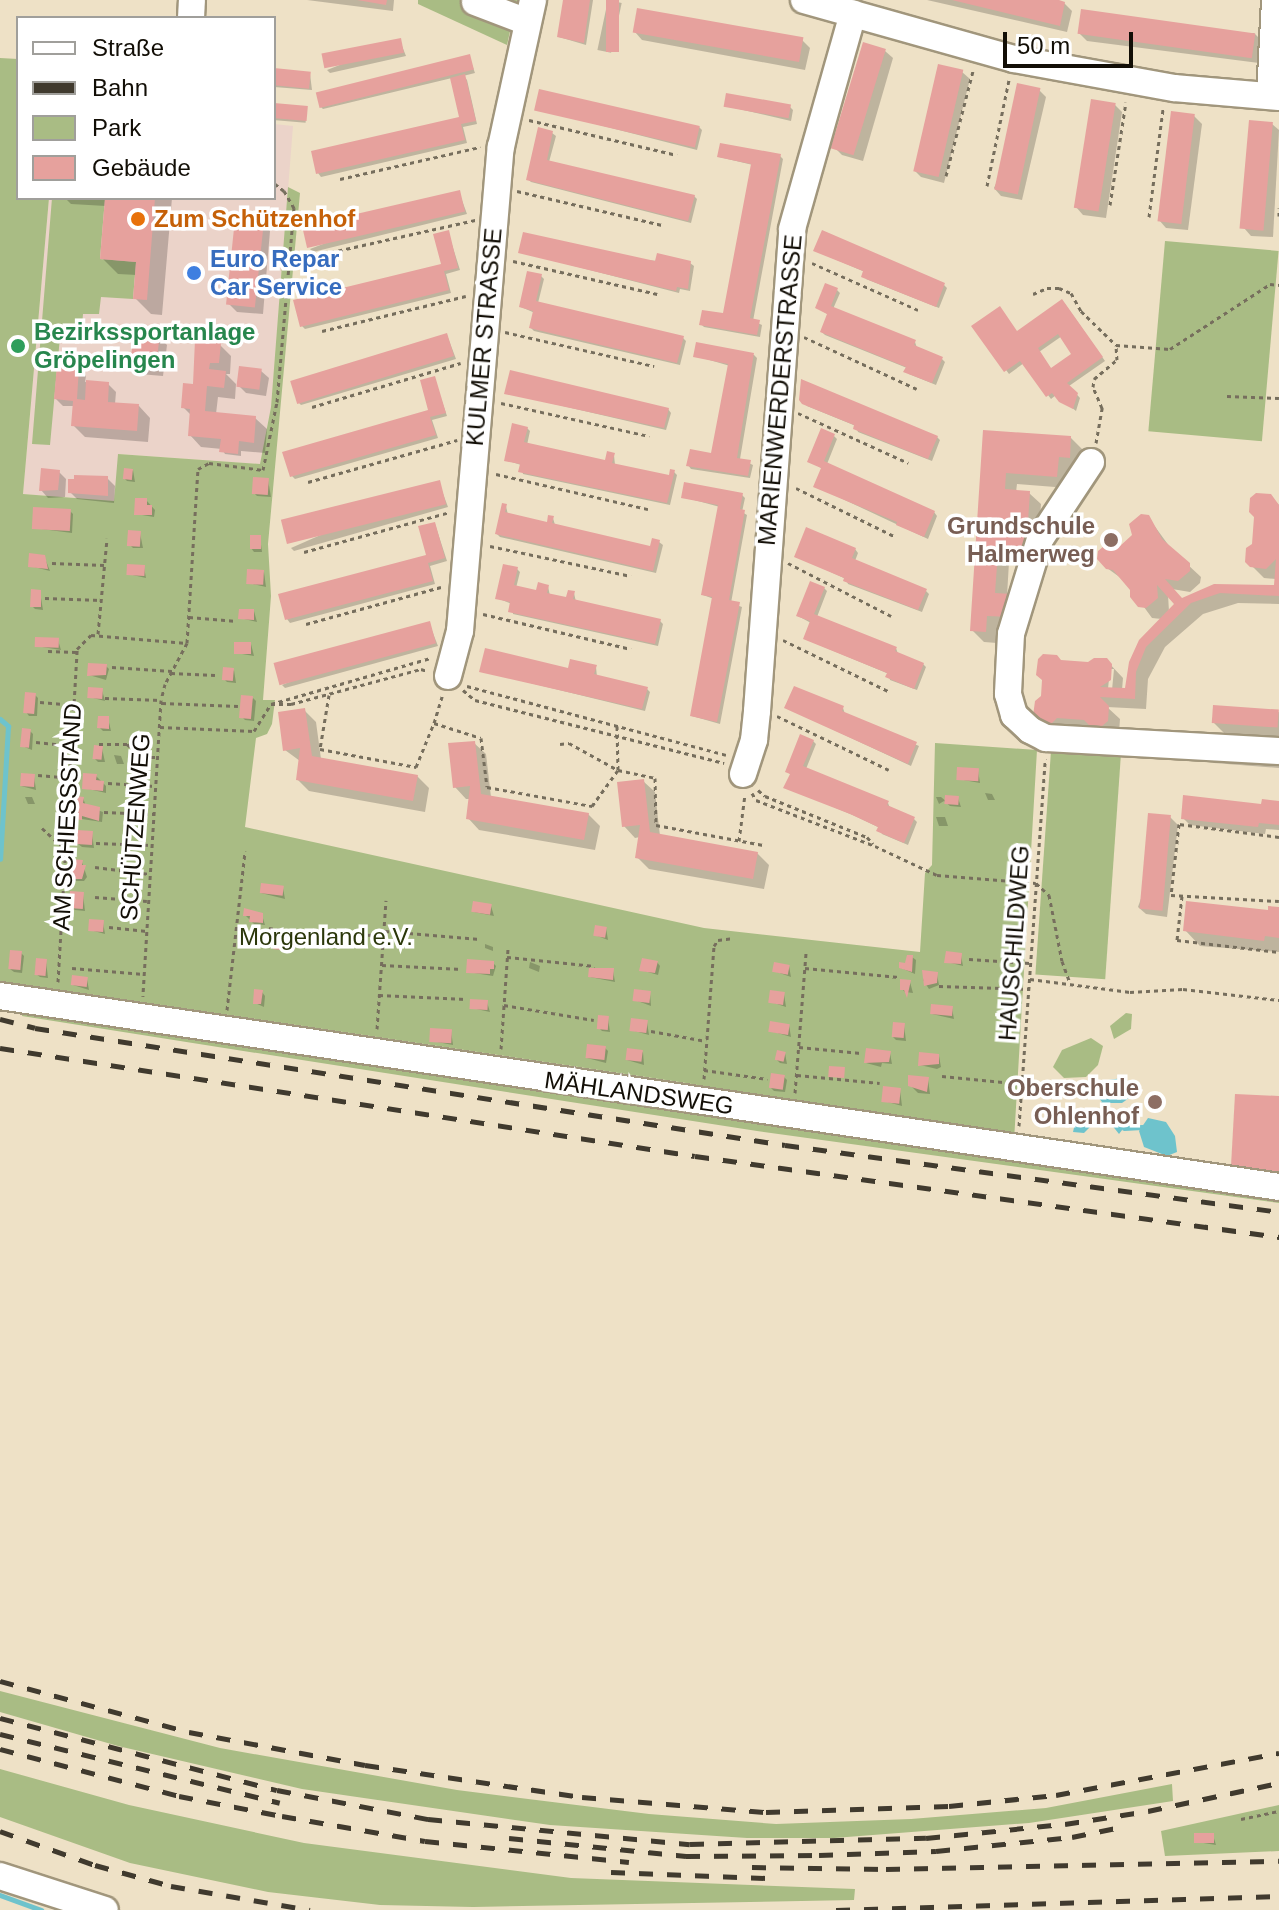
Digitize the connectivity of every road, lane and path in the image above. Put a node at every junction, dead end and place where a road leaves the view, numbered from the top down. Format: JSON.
{"nodes":[{"id":1,"x":804,"y":0,"type":"edge"},
{"id":2,"x":1275,"y":0,"type":"edge"},
{"id":3,"x":475,"y":2,"type":"dead end"},
{"id":4,"x":530,"y":11,"type":"edge"},
{"id":5,"x":853,"y":13,"type":"junction"},
{"id":6,"x":978,"y":49,"type":"junction"},
{"id":7,"x":1014,"y":59,"type":"junction"},
{"id":8,"x":1129,"y":81,"type":"junction"},
{"id":9,"x":1166,"y":87,"type":"junction"},
{"id":10,"x":1275,"y":96,"type":"edge"},
{"id":11,"x":507,"y":117,"type":"junction"},
{"id":12,"x":501,"y":147,"type":"junction"},
{"id":13,"x":677,"y":155,"type":"dead end"},
{"id":14,"x":946,"y":176,"type":"dead end"},
{"id":15,"x":340,"y":179,"type":"dead end"},
{"id":16,"x":276,"y":185,"type":"edge"},
{"id":17,"x":987,"y":186,"type":"dead end"},
{"id":18,"x":497,"y":187,"type":"junction"},
{"id":19,"x":1110,"y":205,"type":"dead end"},
{"id":20,"x":1279,"y":208,"type":"edge"},
{"id":21,"x":1279,"y":216,"type":"edge"},
{"id":22,"x":1149,"y":217,"type":"dead end"},
{"id":23,"x":493,"y":218,"type":"junction"},
{"id":24,"x":662,"y":225,"type":"dead end"},
{"id":25,"x":789,"y":253,"type":"junction"},
{"id":26,"x":323,"y":254,"type":"dead end"},
{"id":27,"x":490,"y":257,"type":"junction"},
{"id":28,"x":1279,"y":285,"type":"edge"},
{"id":29,"x":486,"y":294,"type":"junction"},
{"id":30,"x":657,"y":294,"type":"dead end"},
{"id":31,"x":1033,"y":294,"type":"dead end"},
{"id":32,"x":918,"y":310,"type":"dead end"},
{"id":33,"x":484,"y":327,"type":"junction"},
{"id":34,"x":782,"y":330,"type":"junction"},
{"id":35,"x":322,"y":331,"type":"dead end"},
{"id":36,"x":1116,"y":345,"type":"junction"},
{"id":37,"x":481,"y":362,"type":"junction"},
{"id":38,"x":654,"y":366,"type":"dead end"},
{"id":39,"x":917,"y":389,"type":"dead end"},
{"id":40,"x":1227,"y":396,"type":"dead end"},
{"id":41,"x":1279,"y":398,"type":"edge"},
{"id":42,"x":478,"y":400,"type":"junction"},
{"id":43,"x":312,"y":407,"type":"dead end"},
{"id":44,"x":777,"y":407,"type":"junction"},
{"id":45,"x":476,"y":435,"type":"junction"},
{"id":46,"x":649,"y":436,"type":"dead end"},
{"id":47,"x":1091,"y":462,"type":"joint"},
{"id":48,"x":908,"y":463,"type":"dead end"},
{"id":49,"x":473,"y":472,"type":"junction"},
{"id":50,"x":771,"y":480,"type":"junction"},
{"id":51,"x":308,"y":482,"type":"dead end"},
{"id":52,"x":470,"y":509,"type":"junction"},
{"id":53,"x":648,"y":509,"type":"dead end"},
{"id":54,"x":896,"y":537,"type":"dead end"},
{"id":55,"x":107,"y":538,"type":"dead end"},
{"id":56,"x":467,"y":541,"type":"junction"},
{"id":57,"x":304,"y":552,"type":"dead end"},
{"id":58,"x":766,"y":558,"type":"junction"},
{"id":59,"x":52,"y":563,"type":"dead end"},
{"id":60,"x":104,"y":565,"type":"junction"},
{"id":61,"x":631,"y":576,"type":"dead end"},
{"id":62,"x":464,"y":581,"type":"junction"},
{"id":63,"x":45,"y":598,"type":"dead end"},
{"id":64,"x":101,"y":600,"type":"junction"},
{"id":65,"x":462,"y":611,"type":"junction"},
{"id":66,"x":891,"y":616,"type":"dead end"},
{"id":67,"x":188,"y":617,"type":"junction"},
{"id":68,"x":237,"y":621,"type":"dead end"},
{"id":69,"x":306,"y":624,"type":"dead end"},
{"id":70,"x":98,"y":635,"type":"junction"},
{"id":71,"x":762,"y":635,"type":"junction"},
{"id":72,"x":187,"y":643,"type":"junction"},
{"id":73,"x":631,"y":649,"type":"dead end"},
{"id":74,"x":48,"y":651,"type":"dead end"},
{"id":75,"x":77,"y":652,"type":"junction"},
{"id":76,"x":112,"y":667,"type":"dead end"},
{"id":77,"x":171,"y":672,"type":"junction"},
{"id":78,"x":449,"y":674,"type":"junction"},
{"id":79,"x":215,"y":675,"type":"dead end"},
{"id":80,"x":888,"y":691,"type":"dead end"},
{"id":81,"x":330,"y":693,"type":"junction"},
{"id":82,"x":105,"y":698,"type":"dead end"},
{"id":83,"x":40,"y":702,"type":"dead end"},
{"id":84,"x":161,"y":702,"type":"junction"},
{"id":85,"x":271,"y":704,"type":"junction"},
{"id":86,"x":74,"y":705,"type":"junction"},
{"id":87,"x":238,"y":706,"type":"dead end"},
{"id":88,"x":757,"y":711,"type":"junction"},
{"id":89,"x":434,"y":723,"type":"junction"},
{"id":90,"x":617,"y":726,"type":"junction"},
{"id":91,"x":159,"y":727,"type":"junction"},
{"id":92,"x":617,"y":734,"type":"junction"},
{"id":93,"x":1046,"y":738,"type":"junction"},
{"id":94,"x":36,"y":742,"type":"dead end"},
{"id":95,"x":99,"y":744,"type":"dead end"},
{"id":96,"x":560,"y":744,"type":"dead end"},
{"id":97,"x":72,"y":746,"type":"junction"},
{"id":98,"x":1279,"y":751,"type":"edge"},
{"id":99,"x":158,"y":757,"type":"junction"},
{"id":100,"x":618,"y":770,"type":"junction"},
{"id":101,"x":889,"y":770,"type":"dead end"},
{"id":102,"x":743,"y":774,"type":"junction"},
{"id":103,"x":38,"y":775,"type":"dead end"},
{"id":104,"x":70,"y":778,"type":"junction"},
{"id":105,"x":108,"y":783,"type":"dead end"},
{"id":106,"x":155,"y":786,"type":"junction"},
{"id":107,"x":104,"y":812,"type":"dead end"},
{"id":108,"x":154,"y":814,"type":"junction"},
{"id":109,"x":42,"y":828,"type":"dead end"},
{"id":110,"x":1279,"y":837,"type":"edge"},
{"id":111,"x":739,"y":841,"type":"junction"},
{"id":112,"x":96,"y":843,"type":"dead end"},
{"id":113,"x":66,"y":844,"type":"junction"},
{"id":114,"x":152,"y":845,"type":"junction"},
{"id":115,"x":763,"y":845,"type":"dead end"},
{"id":116,"x":875,"y":846,"type":"junction"},
{"id":117,"x":245,"y":851,"type":"dead end"},
{"id":118,"x":95,"y":867,"type":"dead end"},
{"id":119,"x":150,"y":874,"type":"junction"},
{"id":120,"x":1036,"y":883,"type":"junction"},
{"id":121,"x":1182,"y":896,"type":"junction"},
{"id":122,"x":95,"y":897,"type":"dead end"},
{"id":123,"x":386,"y":900,"type":"dead end"},
{"id":124,"x":1279,"y":901,"type":"edge"},
{"id":125,"x":148,"y":902,"type":"junction"},
{"id":126,"x":109,"y":927,"type":"dead end"},
{"id":127,"x":269,"y":928,"type":"dead end"},
{"id":128,"x":147,"y":931,"type":"junction"},
{"id":129,"x":384,"y":933,"type":"junction"},
{"id":130,"x":1203,"y":934,"type":"dead end"},
{"id":131,"x":734,"y":938,"type":"dead end"},
{"id":132,"x":1244,"y":938,"type":"dead end"},
{"id":133,"x":480,"y":939,"type":"dead end"},
{"id":134,"x":1202,"y":943,"type":"junction"},
{"id":135,"x":1244,"y":948,"type":"junction"},
{"id":136,"x":508,"y":949,"type":"dead end"},
{"id":137,"x":806,"y":952,"type":"dead end"},
{"id":138,"x":1279,"y":952,"type":"edge"},
{"id":139,"x":507,"y":957,"type":"junction"},
{"id":140,"x":969,"y":959,"type":"dead end"},
{"id":141,"x":1031,"y":963,"type":"junction"},
{"id":142,"x":382,"y":965,"type":"junction"},
{"id":143,"x":595,"y":966,"type":"dead end"},
{"id":144,"x":72,"y":968,"type":"dead end"},
{"id":145,"x":805,"y":968,"type":"junction"},
{"id":146,"x":462,"y":969,"type":"dead end"},
{"id":147,"x":144,"y":974,"type":"junction"},
{"id":148,"x":899,"y":977,"type":"dead end"},
{"id":149,"x":1030,"y":979,"type":"junction"},
{"id":150,"x":1070,"y":983,"type":"junction"},
{"id":151,"x":939,"y":986,"type":"dead end"},
{"id":152,"x":1030,"y":989,"type":"junction"},
{"id":153,"x":379,"y":995,"type":"junction"},
{"id":154,"x":0,"y":996,"type":"edge"},
{"id":155,"x":466,"y":999,"type":"dead end"},
{"id":156,"x":1279,"y":1000,"type":"edge"},
{"id":157,"x":52,"y":1005,"type":"junction"},
{"id":158,"x":504,"y":1005,"type":"junction"},
{"id":159,"x":141,"y":1019,"type":"junction"},
{"id":160,"x":594,"y":1020,"type":"dead end"},
{"id":161,"x":224,"y":1031,"type":"junction"},
{"id":162,"x":651,"y":1031,"type":"dead end"},
{"id":163,"x":706,"y":1041,"type":"junction"},
{"id":164,"x":799,"y":1047,"type":"junction"},
{"id":165,"x":375,"y":1053,"type":"junction"},
{"id":166,"x":861,"y":1053,"type":"dead end"},
{"id":167,"x":704,"y":1070,"type":"junction"},
{"id":168,"x":499,"y":1073,"type":"junction"},
{"id":169,"x":797,"y":1075,"type":"junction"},
{"id":170,"x":942,"y":1076,"type":"dead end"},
{"id":171,"x":767,"y":1079,"type":"dead end"},
{"id":172,"x":880,"y":1083,"type":"dead end"},
{"id":173,"x":1023,"y":1084,"type":"junction"},
{"id":174,"x":702,"y":1103,"type":"junction"},
{"id":175,"x":794,"y":1117,"type":"junction"},
{"id":176,"x":1018,"y":1150,"type":"junction"},
{"id":177,"x":1279,"y":1187,"type":"edge"},
{"id":178,"x":1279,"y":1811,"type":"edge"},
{"id":179,"x":1241,"y":1819,"type":"dead end"},
{"id":180,"x":0,"y":1876,"type":"edge"},
{"id":181,"x":105,"y":1910,"type":"edge"}],
"edges":[{"from":1,"to":5,"type":"street"},
{"from":2,"to":10,"type":"street"},
{"from":3,"to":4,"type":"street"},
{"from":4,"to":11,"type":"street","name":"KULMER STRASSE"},
{"from":5,"to":6,"type":"street"},
{"from":5,"to":25,"type":"street","name":"MARIENWERDERSTRASSE"},
{"from":6,"to":7,"type":"street"},
{"from":6,"to":14,"type":"path"},
{"from":7,"to":8,"type":"street"},
{"from":7,"to":17,"type":"path"},
{"from":8,"to":9,"type":"street"},
{"from":8,"to":19,"type":"path"},
{"from":9,"to":10,"type":"street"},
{"from":9,"to":22,"type":"path"},
{"from":11,"to":12,"type":"street","name":"KULMER STRASSE"},
{"from":11,"to":13,"type":"path"},
{"from":12,"to":15,"type":"path"},
{"from":12,"to":18,"type":"street","name":"KULMER STRASSE"},
{"from":16,"to":67,"type":"path","name":"SCHÜTZENWEG"},
{"from":18,"to":23,"type":"street","name":"KULMER STRASSE"},
{"from":18,"to":24,"type":"path"},
{"from":20,"to":21,"type":"path"},
{"from":23,"to":26,"type":"path"},
{"from":23,"to":27,"type":"street","name":"KULMER STRASSE"},
{"from":25,"to":32,"type":"path"},
{"from":25,"to":34,"type":"street","name":"MARIENWERDERSTRASSE"},
{"from":27,"to":29,"type":"street","name":"KULMER STRASSE"},
{"from":27,"to":30,"type":"path"},
{"from":28,"to":36,"type":"path"},
{"from":29,"to":33,"type":"street","name":"KULMER STRASSE"},
{"from":29,"to":35,"type":"path"},
{"from":31,"to":36,"type":"path"},
{"from":33,"to":37,"type":"street","name":"KULMER STRASSE"},
{"from":33,"to":38,"type":"path"},
{"from":34,"to":39,"type":"path"},
{"from":34,"to":44,"type":"street","name":"MARIENWERDERSTRASSE"},
{"from":36,"to":47,"type":"path"},
{"from":37,"to":42,"type":"street","name":"KULMER STRASSE"},
{"from":37,"to":43,"type":"path"},
{"from":40,"to":41,"type":"path"},
{"from":42,"to":45,"type":"street","name":"KULMER STRASSE"},
{"from":42,"to":46,"type":"path"},
{"from":44,"to":48,"type":"path"},
{"from":44,"to":50,"type":"street","name":"MARIENWERDERSTRASSE"},
{"from":45,"to":49,"type":"street","name":"KULMER STRASSE"},
{"from":45,"to":51,"type":"path"},
{"from":47,"to":93,"type":"street"},
{"from":49,"to":52,"type":"street","name":"KULMER STRASSE"},
{"from":49,"to":53,"type":"path"},
{"from":50,"to":54,"type":"path"},
{"from":50,"to":58,"type":"street","name":"MARIENWERDERSTRASSE"},
{"from":52,"to":56,"type":"street","name":"KULMER STRASSE"},
{"from":52,"to":57,"type":"path"},
{"from":55,"to":60,"type":"path"},
{"from":56,"to":61,"type":"path"},
{"from":56,"to":62,"type":"street","name":"KULMER STRASSE"},
{"from":58,"to":66,"type":"path"},
{"from":58,"to":71,"type":"street","name":"MARIENWERDERSTRASSE"},
{"from":59,"to":60,"type":"path"},
{"from":60,"to":64,"type":"path"},
{"from":62,"to":65,"type":"street","name":"KULMER STRASSE"},
{"from":62,"to":69,"type":"path"},
{"from":63,"to":64,"type":"path"},
{"from":64,"to":70,"type":"path"},
{"from":65,"to":73,"type":"path"},
{"from":65,"to":78,"type":"street","name":"KULMER STRASSE"},
{"from":67,"to":68,"type":"path"},
{"from":67,"to":72,"type":"path","name":"SCHÜTZENWEG"},
{"from":70,"to":72,"type":"path"},
{"from":70,"to":75,"type":"path"},
{"from":71,"to":80,"type":"path"},
{"from":71,"to":88,"type":"street","name":"MARIENWERDERSTRASSE"},
{"from":72,"to":77,"type":"path","name":"SCHÜTZENWEG"},
{"from":74,"to":75,"type":"path"},
{"from":75,"to":86,"type":"path","name":"AM SCHIESSSTAND"},
{"from":76,"to":77,"type":"path"},
{"from":77,"to":79,"type":"path"},
{"from":77,"to":84,"type":"path","name":"SCHÜTZENWEG"},
{"from":78,"to":81,"type":"path"},
{"from":78,"to":85,"type":"path"},
{"from":78,"to":89,"type":"path"},
{"from":78,"to":90,"type":"path"},
{"from":78,"to":92,"type":"path"},
{"from":81,"to":85,"type":"path"},
{"from":81,"to":89,"type":"path"},
{"from":82,"to":84,"type":"path"},
{"from":83,"to":86,"type":"path"},
{"from":84,"to":87,"type":"path"},
{"from":84,"to":91,"type":"path","name":"SCHÜTZENWEG"},
{"from":85,"to":91,"type":"path"},
{"from":86,"to":97,"type":"path","name":"AM SCHIESSSTAND"},
{"from":88,"to":101,"type":"path"},
{"from":88,"to":102,"type":"street","name":"MARIENWERDERSTRASSE"},
{"from":89,"to":100,"type":"path"},
{"from":90,"to":92,"type":"path"},
{"from":90,"to":102,"type":"path"},
{"from":91,"to":99,"type":"path","name":"SCHÜTZENWEG"},
{"from":92,"to":100,"type":"path"},
{"from":92,"to":102,"type":"path"},
{"from":93,"to":98,"type":"street"},
{"from":93,"to":120,"type":"path","name":"HAUSCHILDWEG"},
{"from":94,"to":97,"type":"path"},
{"from":95,"to":99,"type":"path"},
{"from":96,"to":100,"type":"path"},
{"from":97,"to":104,"type":"path","name":"AM SCHIESSSTAND"},
{"from":99,"to":106,"type":"path","name":"SCHÜTZENWEG"},
{"from":100,"to":111,"type":"path"},
{"from":102,"to":111,"type":"path"},
{"from":102,"to":116,"type":"path"},
{"from":102,"to":116,"type":"path"},
{"from":103,"to":104,"type":"path"},
{"from":104,"to":113,"type":"path","name":"AM SCHIESSSTAND"},
{"from":105,"to":106,"type":"path"},
{"from":106,"to":108,"type":"path","name":"SCHÜTZENWEG"},
{"from":107,"to":108,"type":"path"},
{"from":108,"to":114,"type":"path","name":"SCHÜTZENWEG"},
{"from":109,"to":113,"type":"path"},
{"from":110,"to":121,"type":"path"},
{"from":111,"to":115,"type":"path"},
{"from":112,"to":114,"type":"path"},
{"from":113,"to":157,"type":"path","name":"AM SCHIESSSTAND"},
{"from":114,"to":119,"type":"path","name":"SCHÜTZENWEG"},
{"from":116,"to":120,"type":"path"},
{"from":117,"to":161,"type":"path"},
{"from":118,"to":119,"type":"path"},
{"from":119,"to":125,"type":"path","name":"SCHÜTZENWEG"},
{"from":120,"to":141,"type":"path","name":"HAUSCHILDWEG"},
{"from":120,"to":150,"type":"path"},
{"from":121,"to":124,"type":"path"},
{"from":121,"to":134,"type":"path"},
{"from":122,"to":125,"type":"path"},
{"from":123,"to":129,"type":"path"},
{"from":125,"to":128,"type":"path","name":"SCHÜTZENWEG"},
{"from":126,"to":128,"type":"path"},
{"from":127,"to":129,"type":"path"},
{"from":128,"to":147,"type":"path","name":"SCHÜTZENWEG"},
{"from":129,"to":133,"type":"path"},
{"from":129,"to":142,"type":"path"},
{"from":130,"to":134,"type":"path"},
{"from":131,"to":163,"type":"path"},
{"from":132,"to":135,"type":"path"},
{"from":134,"to":135,"type":"path"},
{"from":135,"to":138,"type":"path"},
{"from":136,"to":139,"type":"path"},
{"from":137,"to":145,"type":"path"},
{"from":139,"to":143,"type":"path"},
{"from":139,"to":158,"type":"path"},
{"from":140,"to":141,"type":"path"},
{"from":141,"to":149,"type":"path","name":"HAUSCHILDWEG"},
{"from":142,"to":146,"type":"path"},
{"from":142,"to":153,"type":"path"},
{"from":144,"to":147,"type":"path"},
{"from":145,"to":148,"type":"path"},
{"from":145,"to":164,"type":"path"},
{"from":147,"to":159,"type":"path","name":"SCHÜTZENWEG"},
{"from":149,"to":150,"type":"path"},
{"from":149,"to":152,"type":"path","name":"HAUSCHILDWEG"},
{"from":150,"to":156,"type":"path"},
{"from":151,"to":152,"type":"path"},
{"from":152,"to":173,"type":"path","name":"HAUSCHILDWEG"},
{"from":153,"to":155,"type":"path"},
{"from":153,"to":165,"type":"path"},
{"from":154,"to":157,"type":"street","name":"MÄHLANDSWEG"},
{"from":157,"to":159,"type":"street","name":"MÄHLANDSWEG"},
{"from":158,"to":160,"type":"path"},
{"from":158,"to":168,"type":"path"},
{"from":159,"to":161,"type":"street","name":"MÄHLANDSWEG"},
{"from":161,"to":165,"type":"street","name":"MÄHLANDSWEG"},
{"from":162,"to":163,"type":"path"},
{"from":163,"to":167,"type":"path"},
{"from":164,"to":166,"type":"path"},
{"from":164,"to":169,"type":"path"},
{"from":165,"to":168,"type":"street","name":"MÄHLANDSWEG"},
{"from":167,"to":171,"type":"path"},
{"from":167,"to":174,"type":"path"},
{"from":168,"to":174,"type":"street","name":"MÄHLANDSWEG"},
{"from":169,"to":172,"type":"path"},
{"from":169,"to":175,"type":"path"},
{"from":170,"to":173,"type":"path"},
{"from":173,"to":176,"type":"path","name":"HAUSCHILDWEG"},
{"from":174,"to":175,"type":"street","name":"MÄHLANDSWEG"},
{"from":175,"to":176,"type":"street","name":"MÄHLANDSWEG"},
{"from":176,"to":177,"type":"street","name":"MÄHLANDSWEG"},
{"from":178,"to":179,"type":"path"},
{"from":180,"to":181,"type":"street"}]}
